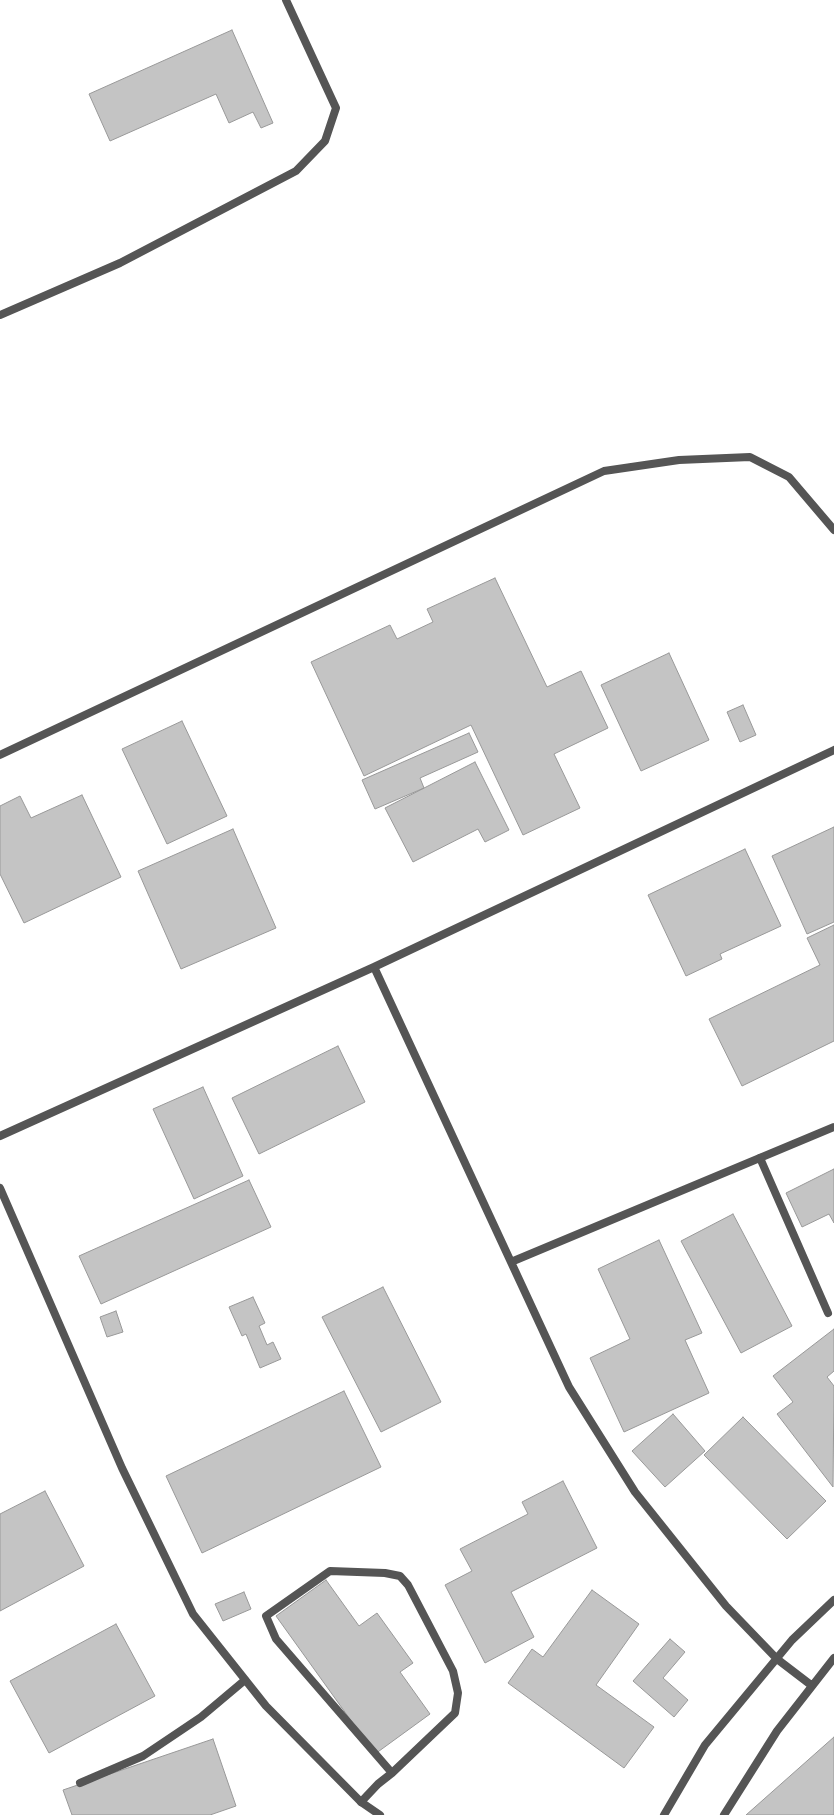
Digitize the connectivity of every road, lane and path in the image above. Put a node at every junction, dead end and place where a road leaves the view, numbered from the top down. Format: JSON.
{"nodes":[{"id":1,"x":286,"y":0,"type":"edge"},
{"id":2,"x":0,"y":315,"type":"edge"},
{"id":3,"x":834,"y":530,"type":"edge"},
{"id":4,"x":834,"y":750,"type":"edge"},
{"id":5,"x":0,"y":755,"type":"edge"},
{"id":6,"x":374,"y":967,"type":"junction"},
{"id":7,"x":834,"y":1127,"type":"edge"},
{"id":8,"x":0,"y":1136,"type":"edge"},
{"id":9,"x":760,"y":1158,"type":"junction"},
{"id":10,"x":0,"y":1188,"type":"edge"},
{"id":11,"x":512,"y":1262,"type":"junction"},
{"id":12,"x":828,"y":1312,"type":"dead end"},
{"id":13,"x":834,"y":1600,"type":"edge"},
{"id":14,"x":834,"y":1658,"type":"edge"},
{"id":15,"x":777,"y":1659,"type":"junction"},
{"id":16,"x":245,"y":1680,"type":"junction"},
{"id":17,"x":811,"y":1685,"type":"junction"},
{"id":18,"x":392,"y":1773,"type":"junction"},
{"id":19,"x":80,"y":1783,"type":"dead end"},
{"id":20,"x":361,"y":1802,"type":"junction"},
{"id":21,"x":380,"y":1815,"type":"edge"},
{"id":22,"x":664,"y":1815,"type":"edge"},
{"id":23,"x":724,"y":1815,"type":"edge"}],
"edges":[{"from":1,"to":2,"type":"street"},
{"from":3,"to":5,"type":"street"},
{"from":4,"to":6,"type":"street"},
{"from":6,"to":8,"type":"street"},
{"from":6,"to":11,"type":"street"},
{"from":7,"to":9,"type":"street"},
{"from":9,"to":11,"type":"street"},
{"from":9,"to":12,"type":"street"},
{"from":10,"to":16,"type":"street"},
{"from":11,"to":15,"type":"street"},
{"from":13,"to":15,"type":"street"},
{"from":14,"to":17,"type":"street"},
{"from":15,"to":17,"type":"street"},
{"from":15,"to":22,"type":"street"},
{"from":16,"to":19,"type":"street"},
{"from":16,"to":20,"type":"street"},
{"from":17,"to":23,"type":"street"},
{"from":18,"to":18,"type":"street"},
{"from":18,"to":20,"type":"street"},
{"from":20,"to":21,"type":"street"}]}
